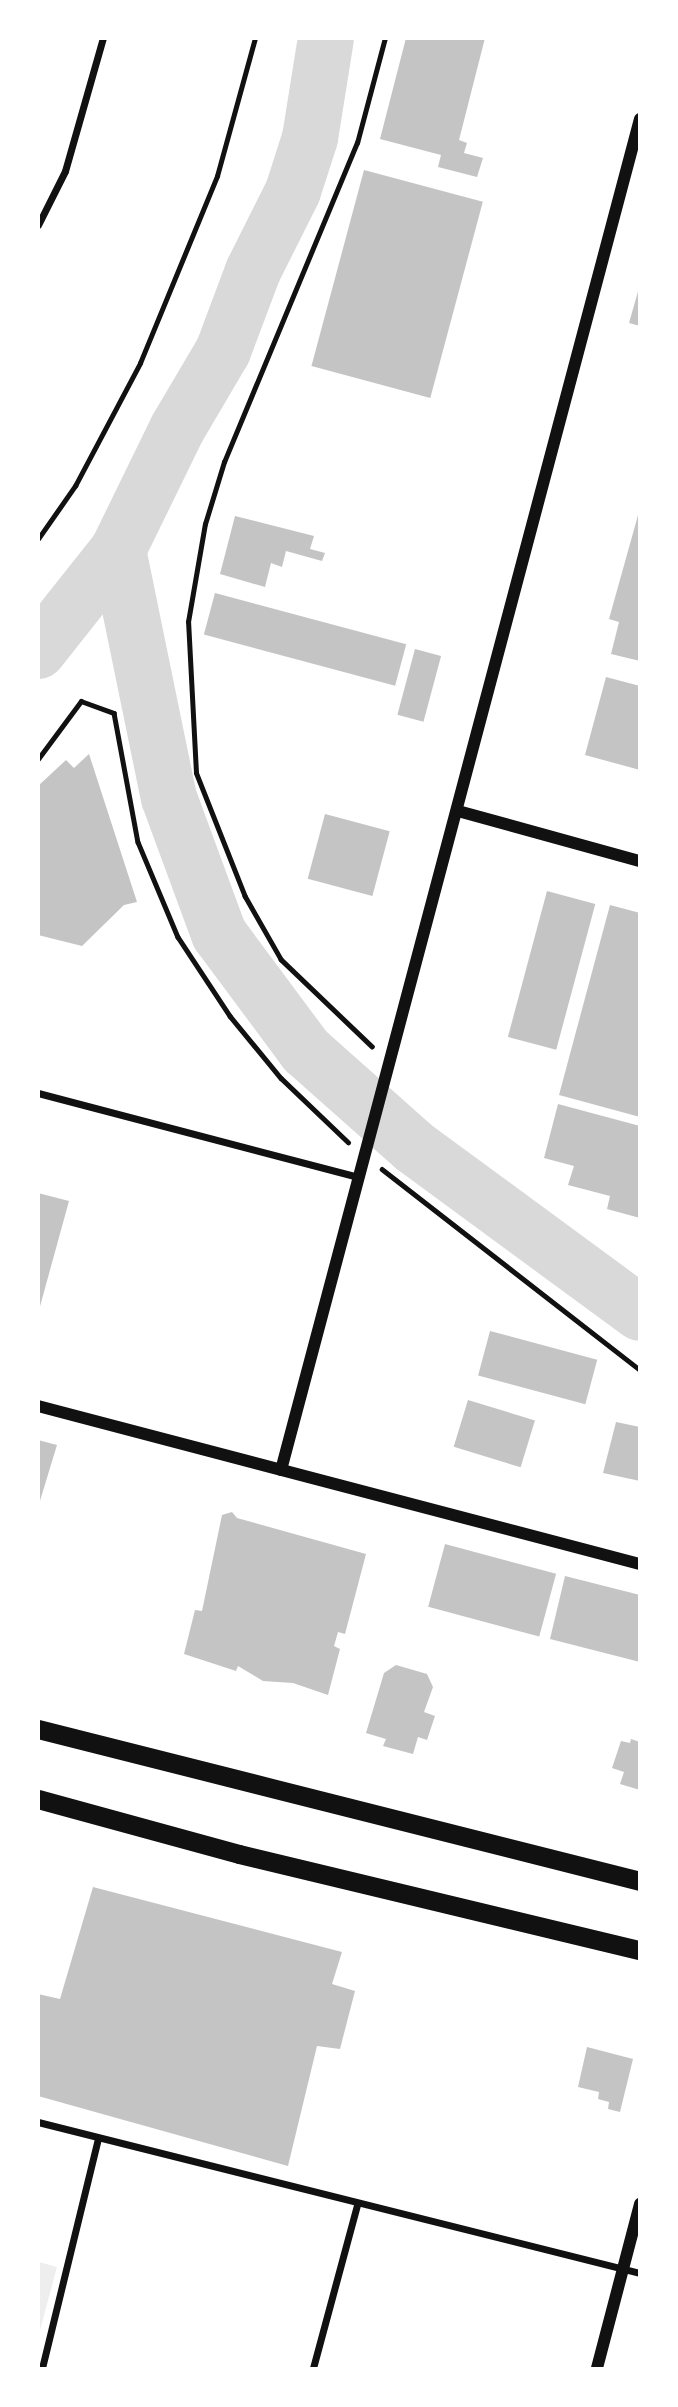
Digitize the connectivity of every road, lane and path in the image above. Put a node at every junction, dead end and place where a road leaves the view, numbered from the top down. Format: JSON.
{"nodes":[{"id":1,"x":255,"y":38,"type":"edge"},
{"id":2,"x":385,"y":38,"type":"edge"},
{"id":3,"x":101,"y":39,"type":"edge"},
{"id":4,"x":639,"y":119,"type":"edge"},
{"id":5,"x":38,"y":225,"type":"edge"},
{"id":6,"x":38,"y":539,"type":"edge"},
{"id":7,"x":38,"y":759,"type":"edge"},
{"id":8,"x":458,"y":811,"type":"junction"},
{"id":9,"x":639,"y":861,"type":"edge"},
{"id":10,"x":389,"y":1066,"type":"junction"},
{"id":11,"x":38,"y":1093,"type":"edge"},
{"id":12,"x":366,"y":1152,"type":"junction"},
{"id":13,"x":359,"y":1177,"type":"junction"},
{"id":14,"x":639,"y":1370,"type":"edge"},
{"id":15,"x":38,"y":1406,"type":"edge"},
{"id":16,"x":281,"y":1470,"type":"junction"},
{"id":17,"x":639,"y":1564,"type":"edge"},
{"id":18,"x":38,"y":1729,"type":"edge"},
{"id":19,"x":38,"y":1800,"type":"edge"},
{"id":20,"x":639,"y":1881,"type":"edge"},
{"id":21,"x":639,"y":1950,"type":"edge"},
{"id":22,"x":38,"y":2122,"type":"edge"},
{"id":23,"x":98,"y":2139,"type":"junction"},
{"id":24,"x":639,"y":2204,"type":"edge"},
{"id":25,"x":357,"y":2205,"type":"junction"},
{"id":26,"x":623,"y":2269,"type":"junction"},
{"id":27,"x":639,"y":2273,"type":"edge"},
{"id":28,"x":42,"y":2368,"type":"edge"},
{"id":29,"x":313,"y":2368,"type":"edge"},
{"id":30,"x":597,"y":2368,"type":"edge"}],
"edges":[{"from":1,"to":6,"type":"path"},
{"from":2,"to":10,"type":"path"},
{"from":3,"to":5,"type":"street"},
{"from":4,"to":8,"type":"street"},
{"from":7,"to":12,"type":"path"},
{"from":8,"to":9,"type":"street"},
{"from":8,"to":10,"type":"street"},
{"from":10,"to":12,"type":"street"},
{"from":11,"to":13,"type":"street"},
{"from":12,"to":13,"type":"street"},
{"from":12,"to":14,"type":"path"},
{"from":13,"to":16,"type":"street"},
{"from":15,"to":16,"type":"street"},
{"from":16,"to":17,"type":"street"},
{"from":18,"to":20,"type":"highway"},
{"from":19,"to":21,"type":"highway"},
{"from":22,"to":23,"type":"street"},
{"from":23,"to":25,"type":"street"},
{"from":23,"to":28,"type":"street"},
{"from":24,"to":26,"type":"street"},
{"from":25,"to":26,"type":"street"},
{"from":25,"to":29,"type":"street"},
{"from":26,"to":27,"type":"street"},
{"from":26,"to":30,"type":"street"}]}
